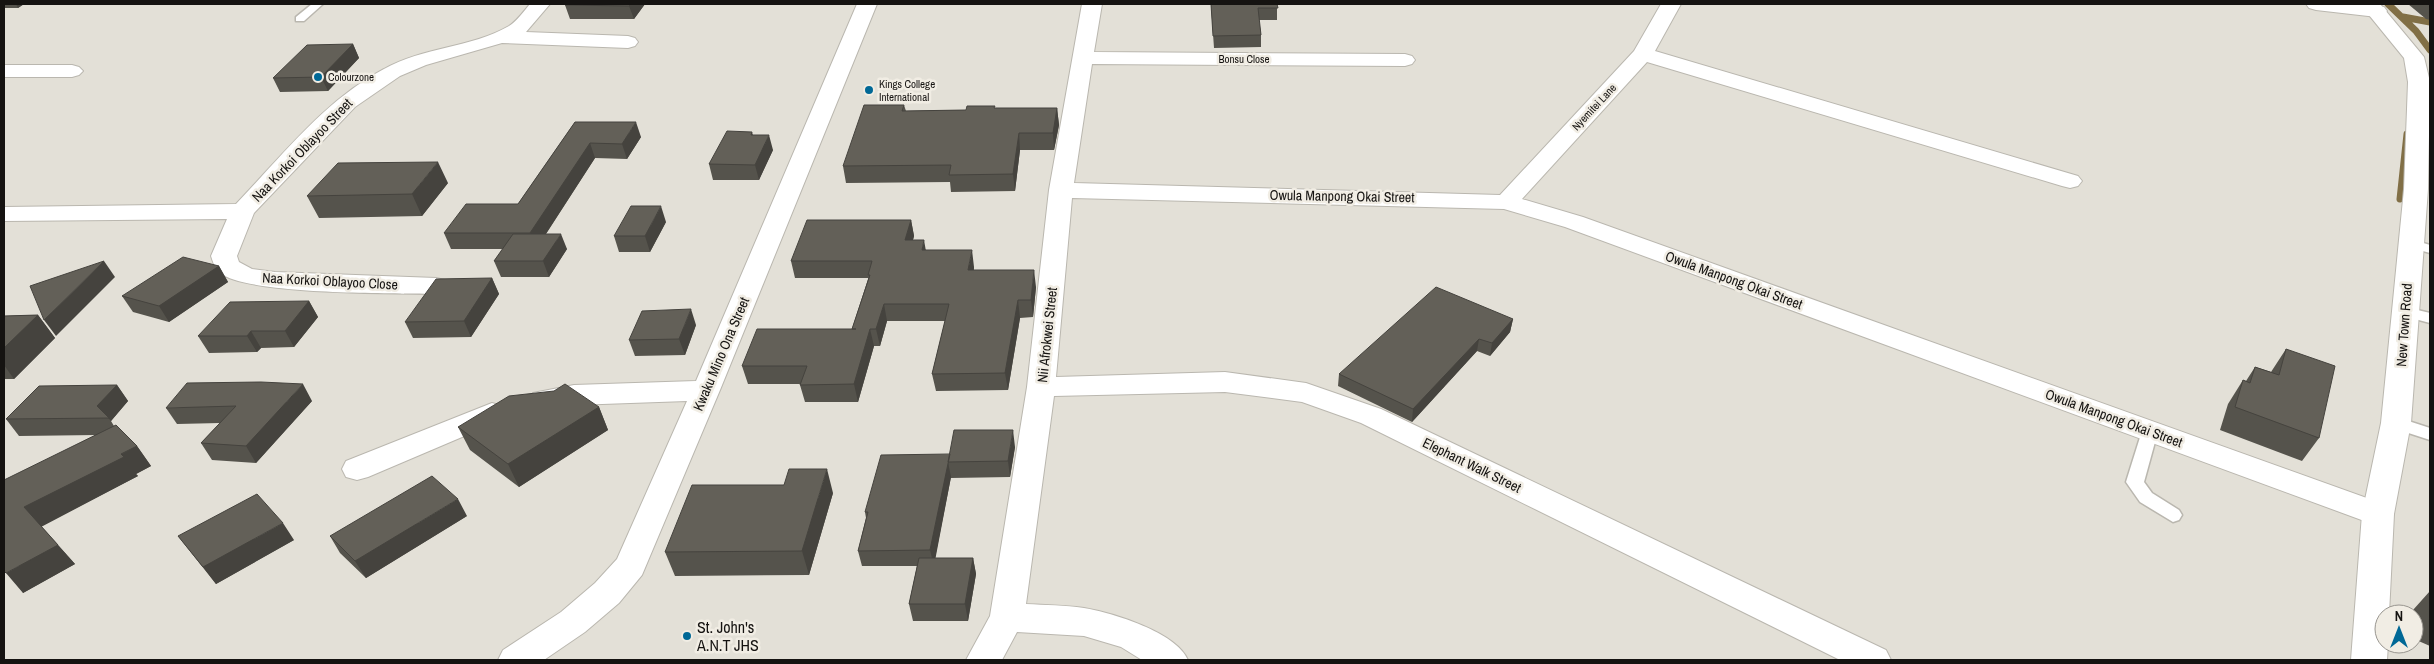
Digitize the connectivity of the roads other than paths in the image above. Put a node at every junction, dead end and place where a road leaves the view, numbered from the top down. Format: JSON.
{"nodes":[{"id":1,"x":318,"y":4,"type":"edge"},
{"id":2,"x":540,"y":4,"type":"edge"},
{"id":3,"x":867,"y":4,"type":"edge"},
{"id":4,"x":1092,"y":4,"type":"edge"},
{"id":5,"x":1670,"y":4,"type":"edge"},
{"id":6,"x":2316,"y":4,"type":"edge"},
{"id":7,"x":2374,"y":7,"type":"edge"},
{"id":8,"x":300,"y":19,"type":"dead end"},
{"id":9,"x":501,"y":37,"type":"junction"},
{"id":10,"x":628,"y":42,"type":"dead end"},
{"id":11,"x":1642,"y":54,"type":"junction"},
{"id":12,"x":1083,"y":58,"type":"junction"},
{"id":13,"x":1405,"y":60,"type":"dead end"},
{"id":14,"x":4,"y":71,"type":"edge"},
{"id":15,"x":72,"y":71,"type":"dead end"},
{"id":16,"x":2425,"y":83,"type":"edge"},
{"id":17,"x":2070,"y":181,"type":"dead end"},
{"id":18,"x":1061,"y":190,"type":"junction"},
{"id":19,"x":1506,"y":202,"type":"junction"},
{"id":20,"x":2422,"y":203,"type":"edge"},
{"id":21,"x":242,"y":211,"type":"junction"},
{"id":22,"x":4,"y":214,"type":"edge"},
{"id":23,"x":2420,"y":246,"type":"edge"},
{"id":24,"x":436,"y":286,"type":"edge"},
{"id":25,"x":2418,"y":315,"type":"edge"},
{"id":26,"x":1042,"y":387,"type":"junction"},
{"id":27,"x":706,"y":390,"type":"junction"},
{"id":28,"x":2396,"y":423,"type":"junction"},
{"id":29,"x":2150,"y":431,"type":"junction"},
{"id":30,"x":2430,"y":434,"type":"edge"},
{"id":31,"x":357,"y":469,"type":"dead end"},
{"id":32,"x":2378,"y":514,"type":"junction"},
{"id":33,"x":2174,"y":515,"type":"dead end"},
{"id":34,"x":1007,"y":617,"type":"junction"},
{"id":35,"x":516,"y":660,"type":"edge"},
{"id":36,"x":984,"y":660,"type":"edge"},
{"id":37,"x":1170,"y":660,"type":"edge"},
{"id":38,"x":1873,"y":660,"type":"edge"},
{"id":39,"x":2369,"y":660,"type":"edge"}],
"edges":[{"from":1,"to":8,"type":"lane"},
{"from":2,"to":9,"type":"street","name":"Naa Korkoi Oblayoo Street"},
{"from":3,"to":27,"type":"street","name":"Kwaku Mino Ona Street"},
{"from":4,"to":12,"type":"street","name":"Nii Afrokwei Street"},
{"from":5,"to":11,"type":"street","name":"Nyemitei Lane"},
{"from":6,"to":7,"type":"street"},
{"from":7,"to":16,"type":"street","name":"New Town Road"},
{"from":9,"to":10,"type":"street","name":"Naa Korkoi Oblayoo Street"},
{"from":9,"to":21,"type":"street","name":"Naa Korkoi Oblayoo Street"},
{"from":11,"to":17,"type":"street"},
{"from":11,"to":19,"type":"street","name":"Nyemitei Lane"},
{"from":12,"to":13,"type":"street","name":"Bonsu Close"},
{"from":12,"to":18,"type":"street","name":"Nii Afrokwei Street"},
{"from":14,"to":15,"type":"street"},
{"from":16,"to":20,"type":"street","name":"New Town Road"},
{"from":18,"to":19,"type":"street","name":"Owula Manpong Okai Street"},
{"from":18,"to":26,"type":"street","name":"Nii Afrokwei Street"},
{"from":19,"to":29,"type":"street","name":"Owula Manpong Okai Street"},
{"from":20,"to":23,"type":"street","name":"New Town Road"},
{"from":21,"to":22,"type":"street","name":"Naa Korkoi Oblayoo Street"},
{"from":21,"to":24,"type":"street","name":"Naa Korkoi Oblayoo Close"},
{"from":23,"to":25,"type":"street","name":"New Town Road"},
{"from":25,"to":28,"type":"street","name":"New Town Road"},
{"from":26,"to":34,"type":"street","name":"Nii Afrokwei Street"},
{"from":26,"to":38,"type":"street","name":"Elephant Walk Street"},
{"from":27,"to":31,"type":"street"},
{"from":27,"to":35,"type":"street","name":"Kwaku Mino Ona Street"},
{"from":28,"to":30,"type":"lane"},
{"from":28,"to":32,"type":"street","name":"New Town Road"},
{"from":29,"to":32,"type":"street","name":"Owula Manpong Okai Street"},
{"from":29,"to":33,"type":"lane"},
{"from":32,"to":39,"type":"street","name":"New Town Road"},
{"from":34,"to":36,"type":"street","name":"Nii Afrokwei Street"},
{"from":34,"to":37,"type":"street"}]}
